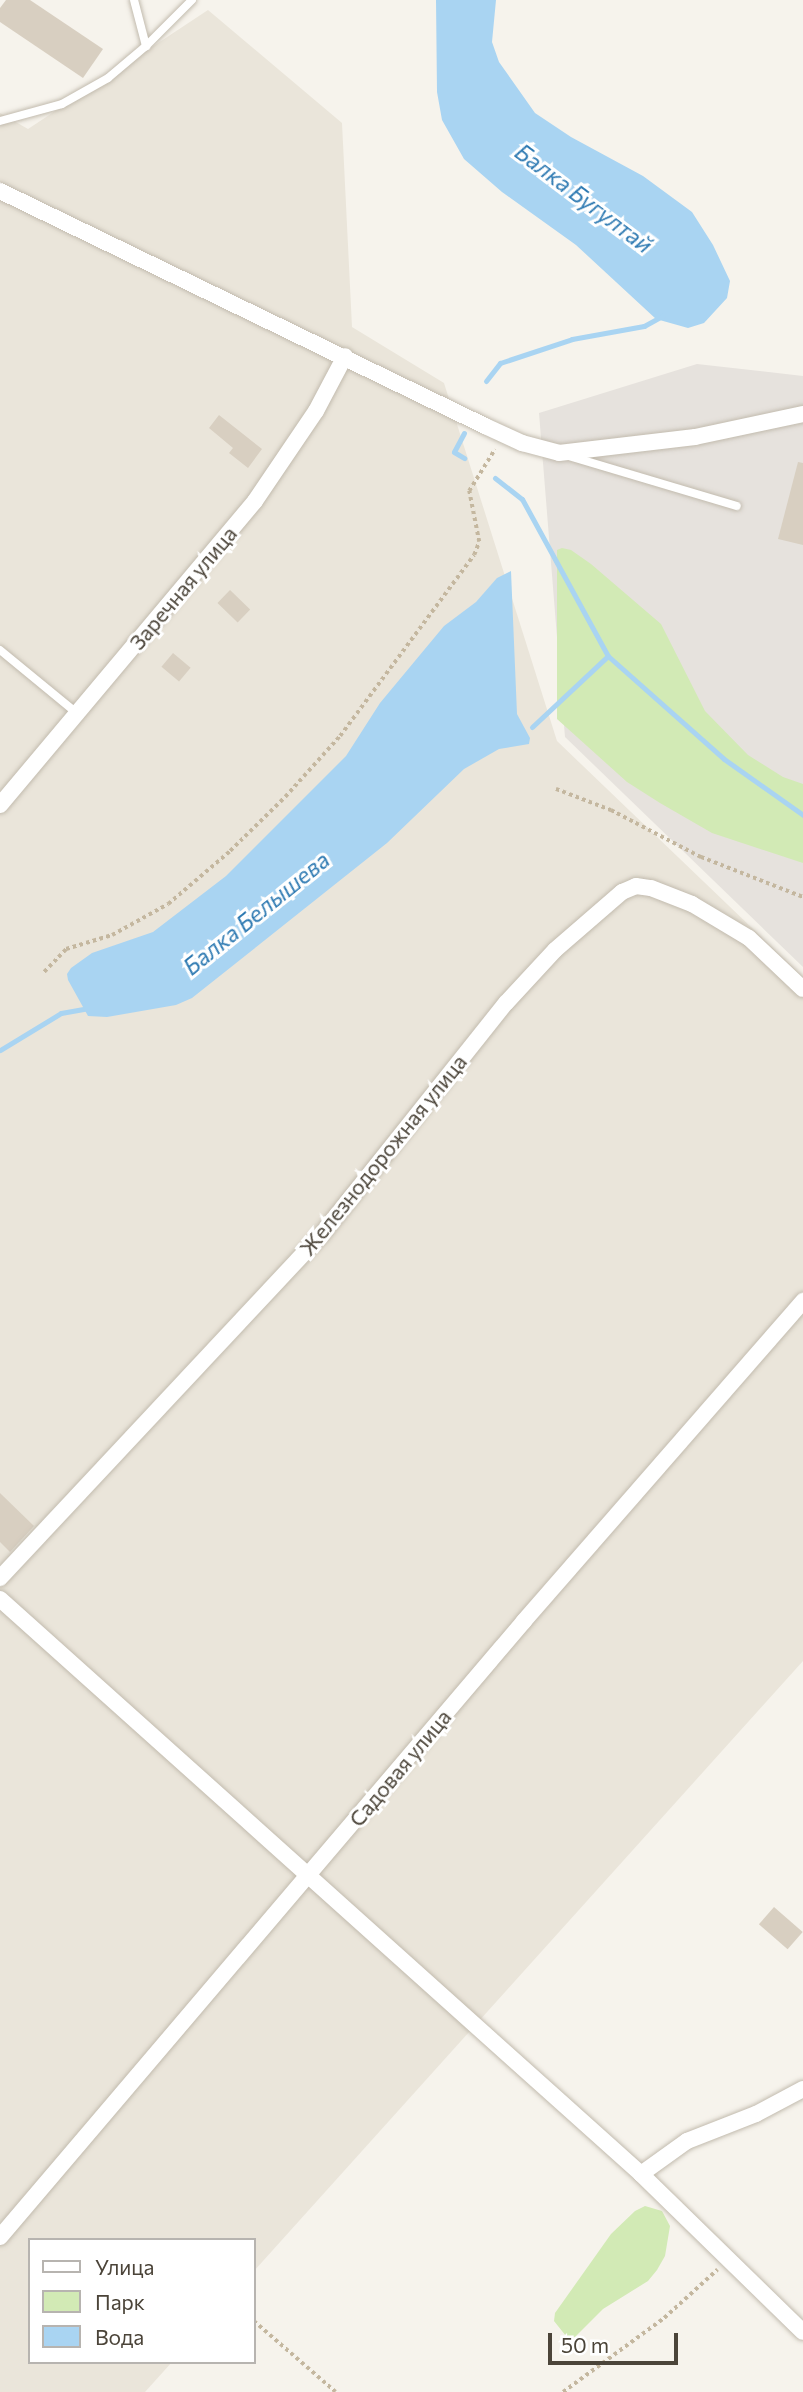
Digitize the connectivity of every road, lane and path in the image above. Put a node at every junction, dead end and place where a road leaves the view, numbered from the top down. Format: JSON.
{"nodes":[{"id":1,"x":134,"y":0,"type":"edge"},
{"id":2,"x":192,"y":0,"type":"edge"},
{"id":3,"x":146,"y":46,"type":"junction"},
{"id":4,"x":0,"y":121,"type":"edge"},
{"id":5,"x":0,"y":191,"type":"edge"},
{"id":6,"x":345,"y":356,"type":"junction"},
{"id":7,"x":803,"y":414,"type":"edge"},
{"id":8,"x":510,"y":438,"type":"junction"},
{"id":9,"x":559,"y":453,"type":"junction"},
{"id":10,"x":737,"y":506,"type":"dead end"},
{"id":11,"x":0,"y":650,"type":"edge"},
{"id":12,"x":78,"y":714,"type":"junction"},
{"id":13,"x":556,"y":789,"type":"dead end"},
{"id":14,"x":0,"y":805,"type":"edge"},
{"id":15,"x":803,"y":897,"type":"edge"},
{"id":16,"x":44,"y":972,"type":"dead end"},
{"id":17,"x":803,"y":989,"type":"edge"},
{"id":18,"x":803,"y":1301,"type":"edge"},
{"id":19,"x":0,"y":1578,"type":"edge"},
{"id":20,"x":0,"y":1599,"type":"edge"},
{"id":21,"x":309,"y":1875,"type":"junction"},
{"id":22,"x":803,"y":2089,"type":"edge"},
{"id":23,"x":641,"y":2174,"type":"junction"},
{"id":24,"x":0,"y":2237,"type":"edge"},
{"id":25,"x":728,"y":2258,"type":"junction"},
{"id":26,"x":256,"y":2323,"type":"edge"},
{"id":27,"x":803,"y":2332,"type":"edge"},
{"id":28,"x":336,"y":2392,"type":"edge"},
{"id":29,"x":563,"y":2392,"type":"edge"}],
"edges":[{"from":1,"to":3,"type":"lane"},
{"from":2,"to":3,"type":"lane"},
{"from":3,"to":4,"type":"lane"},
{"from":5,"to":6,"type":"street"},
{"from":6,"to":8,"type":"street"},
{"from":6,"to":12,"type":"street","name":"Заречная улица"},
{"from":7,"to":9,"type":"street"},
{"from":8,"to":9,"type":"street"},
{"from":8,"to":16,"type":"path"},
{"from":9,"to":10,"type":"lane"},
{"from":11,"to":12,"type":"lane"},
{"from":12,"to":14,"type":"street","name":"Заречная улица"},
{"from":13,"to":15,"type":"path"},
{"from":17,"to":19,"type":"street","name":"Железнодорожная улица"},
{"from":18,"to":21,"type":"street","name":"Садовая улица"},
{"from":20,"to":21,"type":"street"},
{"from":21,"to":23,"type":"street"},
{"from":21,"to":24,"type":"street","name":"Садовая улица"},
{"from":22,"to":23,"type":"street"},
{"from":23,"to":25,"type":"street"},
{"from":25,"to":27,"type":"street"},
{"from":25,"to":29,"type":"path"},
{"from":26,"to":28,"type":"path"}]}
